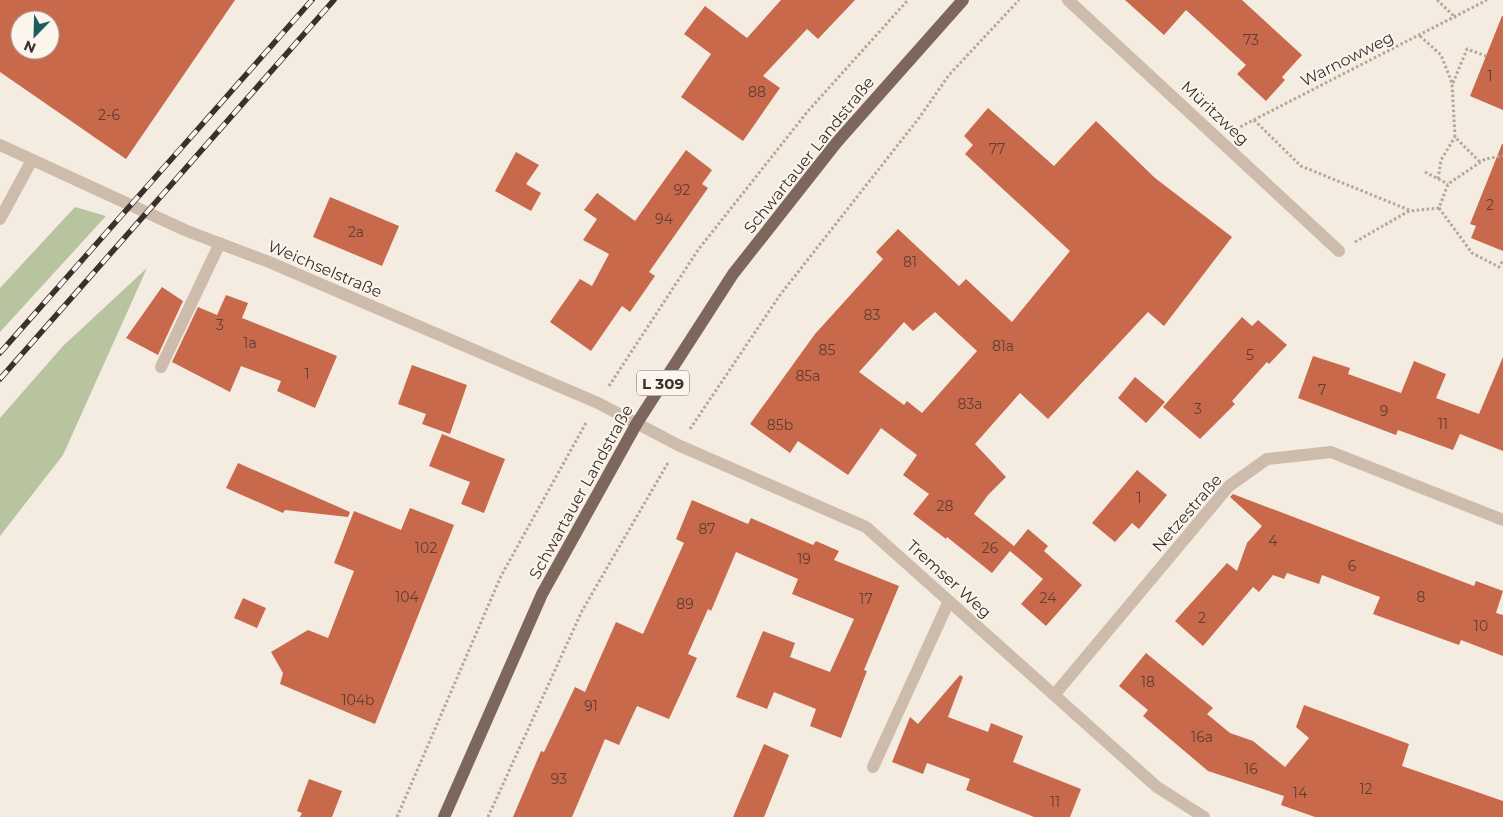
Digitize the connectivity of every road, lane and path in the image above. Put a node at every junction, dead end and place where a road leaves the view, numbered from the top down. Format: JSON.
{"nodes":[{"id":1,"x":908,"y":0,"type":"edge"},
{"id":2,"x":963,"y":0,"type":"edge"},
{"id":3,"x":1019,"y":0,"type":"edge"},
{"id":4,"x":1068,"y":0,"type":"edge"},
{"id":5,"x":1437,"y":0,"type":"edge"},
{"id":6,"x":1487,"y":0,"type":"edge"},
{"id":7,"x":1082,"y":5,"type":"edge"},
{"id":8,"x":1456,"y":18,"type":"junction"},
{"id":9,"x":1420,"y":36,"type":"junction"},
{"id":10,"x":1486,"y":56,"type":"dead end"},
{"id":11,"x":1452,"y":83,"type":"junction"},
{"id":12,"x":1254,"y":120,"type":"junction"},
{"id":13,"x":1455,"y":137,"type":"junction"},
{"id":14,"x":1218,"y":139,"type":"junction"},
{"id":15,"x":0,"y":145,"type":"edge"},
{"id":16,"x":1503,"y":156,"type":"edge"},
{"id":17,"x":32,"y":160,"type":"junction"},
{"id":18,"x":1480,"y":162,"type":"junction"},
{"id":19,"x":1425,"y":172,"type":"dead end"},
{"id":20,"x":1438,"y":179,"type":"junction"},
{"id":21,"x":1448,"y":184,"type":"junction"},
{"id":22,"x":1439,"y":208,"type":"junction"},
{"id":23,"x":1409,"y":211,"type":"junction"},
{"id":24,"x":0,"y":218,"type":"edge"},
{"id":25,"x":220,"y":243,"type":"junction"},
{"id":26,"x":1339,"y":250,"type":"joint"},
{"id":27,"x":1503,"y":260,"type":"edge"},
{"id":28,"x":162,"y":367,"type":"dead end"},
{"id":29,"x":598,"y":402,"type":"junction"},
{"id":30,"x":636,"y":423,"type":"junction"},
{"id":31,"x":678,"y":445,"type":"junction"},
{"id":32,"x":1503,"y":520,"type":"edge"},
{"id":33,"x":949,"y":601,"type":"junction"},
{"id":34,"x":1055,"y":694,"type":"junction"},
{"id":35,"x":873,"y":767,"type":"dead end"},
{"id":36,"x":397,"y":817,"type":"edge"},
{"id":37,"x":444,"y":817,"type":"edge"},
{"id":38,"x":488,"y":817,"type":"edge"},
{"id":39,"x":1204,"y":817,"type":"edge"}],
"edges":[{"from":1,"to":29,"type":"path"},
{"from":2,"to":30,"type":"main road","name":"Schwartauer Landstraße","number":"L 309"},
{"from":3,"to":31,"type":"path"},
{"from":4,"to":7,"type":"street","name":"Müritzweg"},
{"from":5,"to":8,"type":"path"},
{"from":6,"to":8,"type":"path","name":"Warnowweg"},
{"from":7,"to":14,"type":"street","name":"Müritzweg"},
{"from":8,"to":9,"type":"path","name":"Warnowweg"},
{"from":9,"to":11,"type":"path"},
{"from":9,"to":12,"type":"path","name":"Warnowweg"},
{"from":10,"to":11,"type":"path"},
{"from":11,"to":13,"type":"path"},
{"from":12,"to":14,"type":"path","name":"Warnowweg"},
{"from":12,"to":23,"type":"path"},
{"from":13,"to":18,"type":"path"},
{"from":13,"to":20,"type":"path"},
{"from":14,"to":26,"type":"street","name":"Müritzweg"},
{"from":15,"to":17,"type":"street","name":"Weichselstraße"},
{"from":16,"to":18,"type":"path"},
{"from":17,"to":24,"type":"street"},
{"from":17,"to":25,"type":"street","name":"Weichselstraße"},
{"from":18,"to":21,"type":"path"},
{"from":19,"to":20,"type":"path"},
{"from":20,"to":21,"type":"path"},
{"from":21,"to":22,"type":"path"},
{"from":22,"to":23,"type":"path"},
{"from":22,"to":27,"type":"path"},
{"from":23,"to":26,"type":"path"},
{"from":25,"to":28,"type":"street"},
{"from":25,"to":29,"type":"street","name":"Weichselstraße"},
{"from":29,"to":30,"type":"street","name":"Weichselstraße"},
{"from":29,"to":36,"type":"path"},
{"from":30,"to":31,"type":"street","name":"Tremser Weg"},
{"from":30,"to":37,"type":"main road","name":"Schwartauer Landstraße","number":"L 309"},
{"from":31,"to":33,"type":"street","name":"Tremser Weg"},
{"from":31,"to":38,"type":"path"},
{"from":32,"to":34,"type":"street","name":"Netzestraße"},
{"from":33,"to":34,"type":"street","name":"Tremser Weg"},
{"from":33,"to":35,"type":"street"},
{"from":34,"to":39,"type":"street","name":"Tremser Weg"}]}
